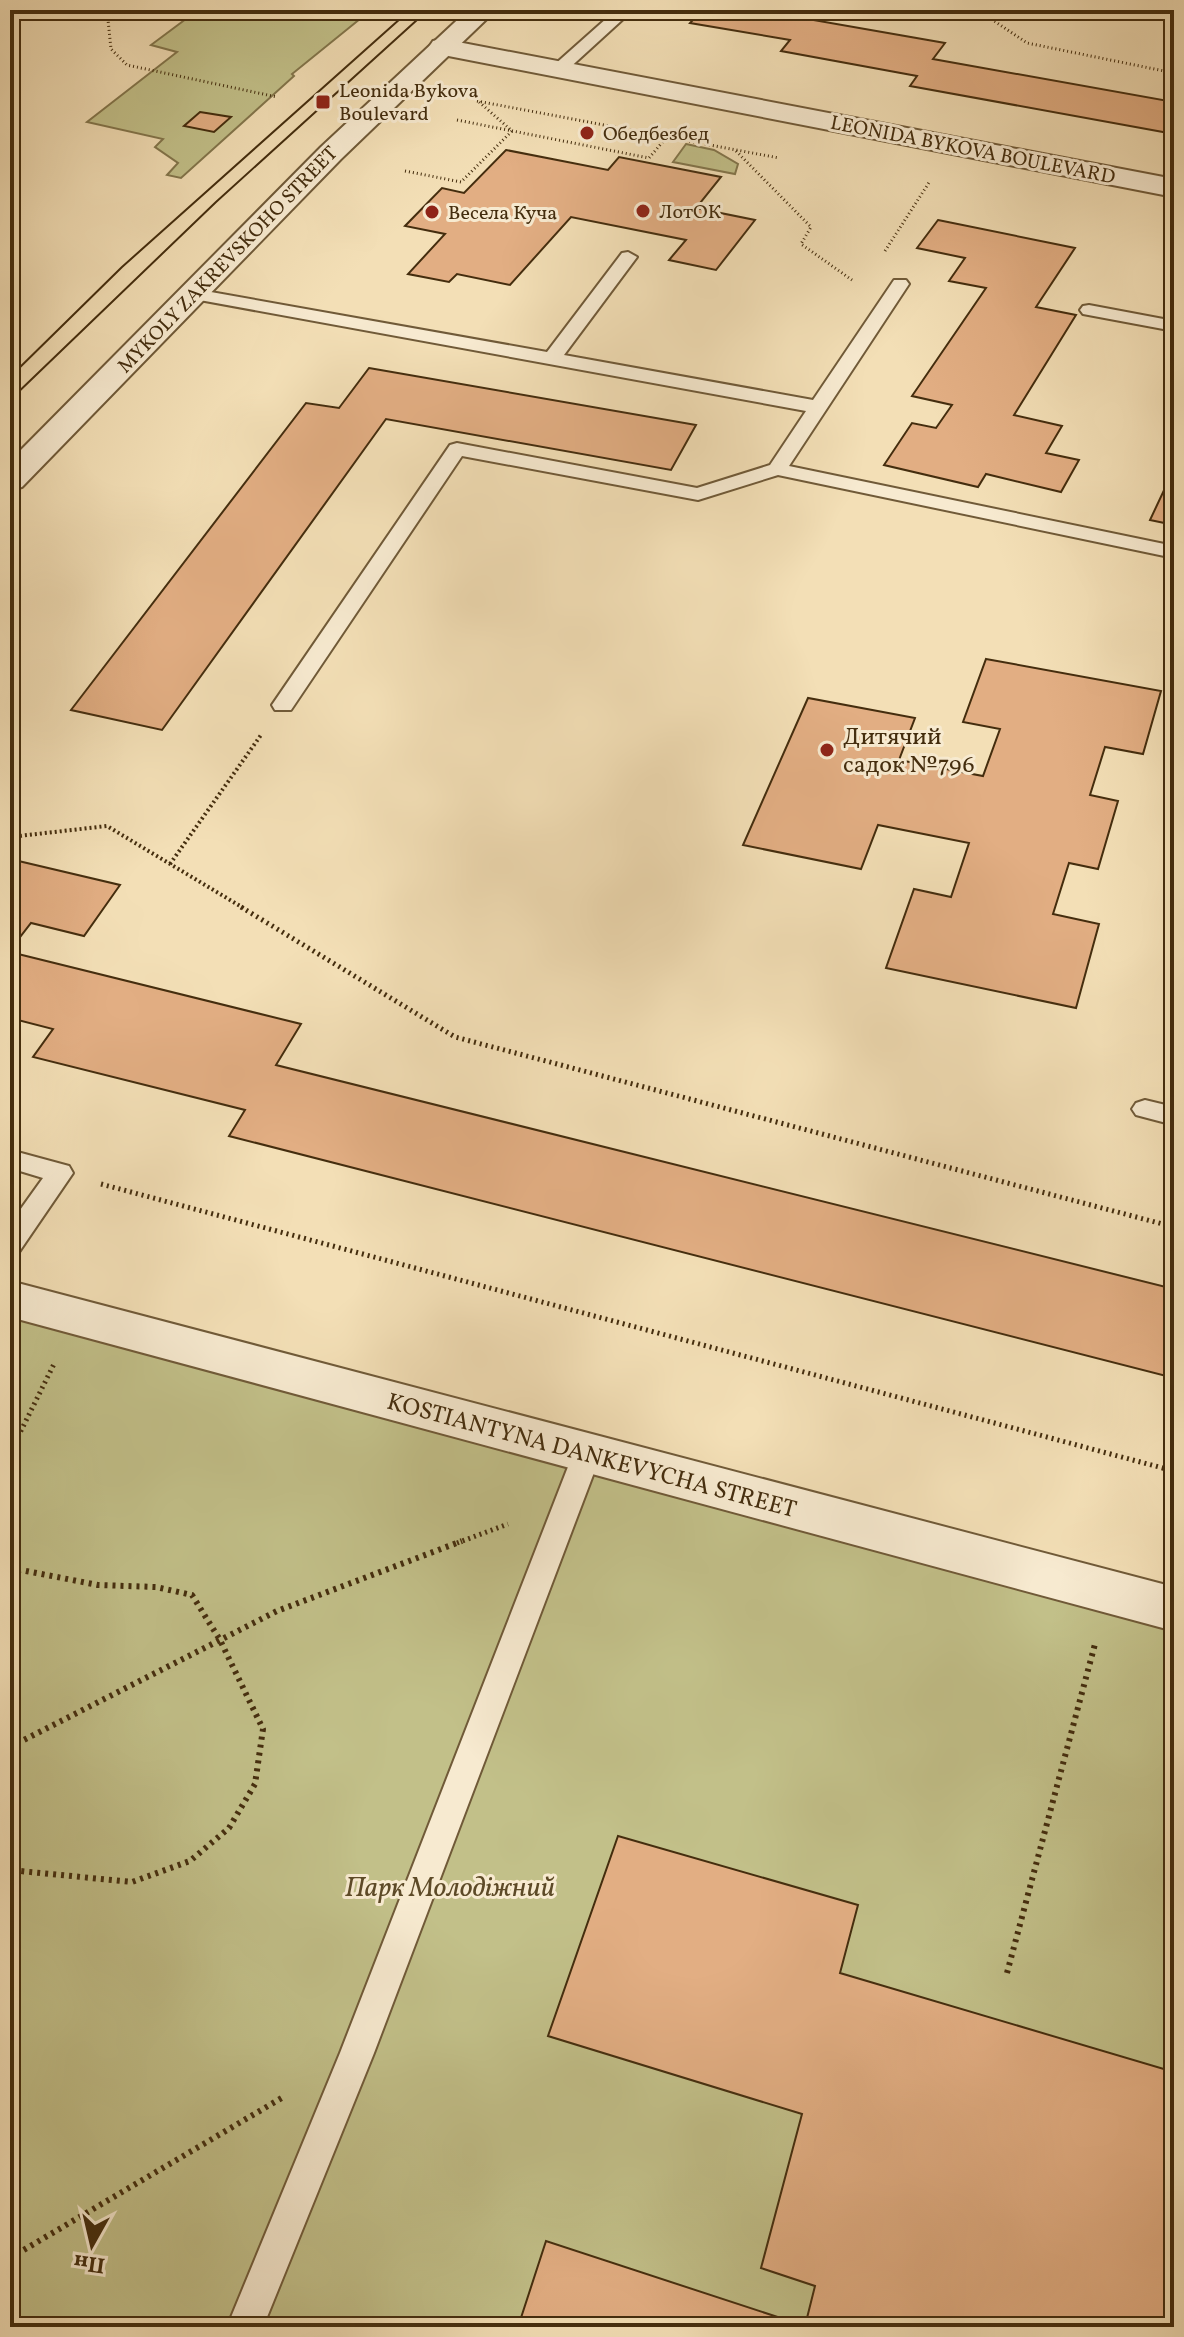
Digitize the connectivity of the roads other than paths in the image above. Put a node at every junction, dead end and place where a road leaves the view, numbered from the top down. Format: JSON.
{"nodes":[{"id":1,"x":483,"y":10,"type":"edge"},
{"id":2,"x":625,"y":10,"type":"edge"},
{"id":3,"x":442,"y":47,"type":"junction"},
{"id":4,"x":559,"y":69,"type":"junction"},
{"id":5,"x":1174,"y":188,"type":"edge"},
{"id":6,"x":628,"y":257,"type":"dead end"},
{"id":7,"x":900,"y":284,"type":"dead end"},
{"id":8,"x":194,"y":294,"type":"junction"},
{"id":9,"x":1089,"y":310,"type":"dead end"},
{"id":10,"x":1174,"y":326,"type":"edge"},
{"id":11,"x":551,"y":360,"type":"junction"},
{"id":12,"x":818,"y":407,"type":"junction"},
{"id":13,"x":777,"y":469,"type":"junction"},
{"id":14,"x":10,"y":480,"type":"edge"},
{"id":15,"x":1174,"y":552,"type":"edge"},
{"id":16,"x":283,"y":705,"type":"road end"},
{"id":17,"x":1145,"y":1109,"type":"dead end"},
{"id":18,"x":1174,"y":1116,"type":"edge"},
{"id":19,"x":10,"y":1159,"type":"edge"},
{"id":20,"x":10,"y":1245,"type":"edge"},
{"id":21,"x":10,"y":1299,"type":"edge"},
{"id":22,"x":587,"y":1454,"type":"junction"},
{"id":23,"x":1174,"y":1609,"type":"edge"},
{"id":24,"x":245,"y":2327,"type":"edge"}],
"edges":[{"from":1,"to":3,"type":"street","name":"MYKOLY ZAKREVSKOHO STREET"},
{"from":2,"to":4,"type":"lane"},
{"from":3,"to":4,"type":"street","name":"LEONIDA BYKOVA BOULEVARD"},
{"from":3,"to":8,"type":"street","name":"MYKOLY ZAKREVSKOHO STREET"},
{"from":4,"to":5,"type":"street","name":"LEONIDA BYKOVA BOULEVARD"},
{"from":6,"to":11,"type":"lane"},
{"from":7,"to":12,"type":"lane"},
{"from":8,"to":11,"type":"lane"},
{"from":8,"to":14,"type":"street","name":"MYKOLY ZAKREVSKOHO STREET"},
{"from":9,"to":10,"type":"lane"},
{"from":11,"to":12,"type":"lane"},
{"from":12,"to":13,"type":"lane"},
{"from":13,"to":15,"type":"lane"},
{"from":13,"to":16,"type":"lane"},
{"from":17,"to":18,"type":"lane"},
{"from":19,"to":20,"type":"lane"},
{"from":21,"to":22,"type":"street","name":"KOSTIANTYNA DANKEVYCHA STREET"},
{"from":22,"to":23,"type":"street","name":"KOSTIANTYNA DANKEVYCHA STREET"},
{"from":22,"to":24,"type":"lane"}]}
